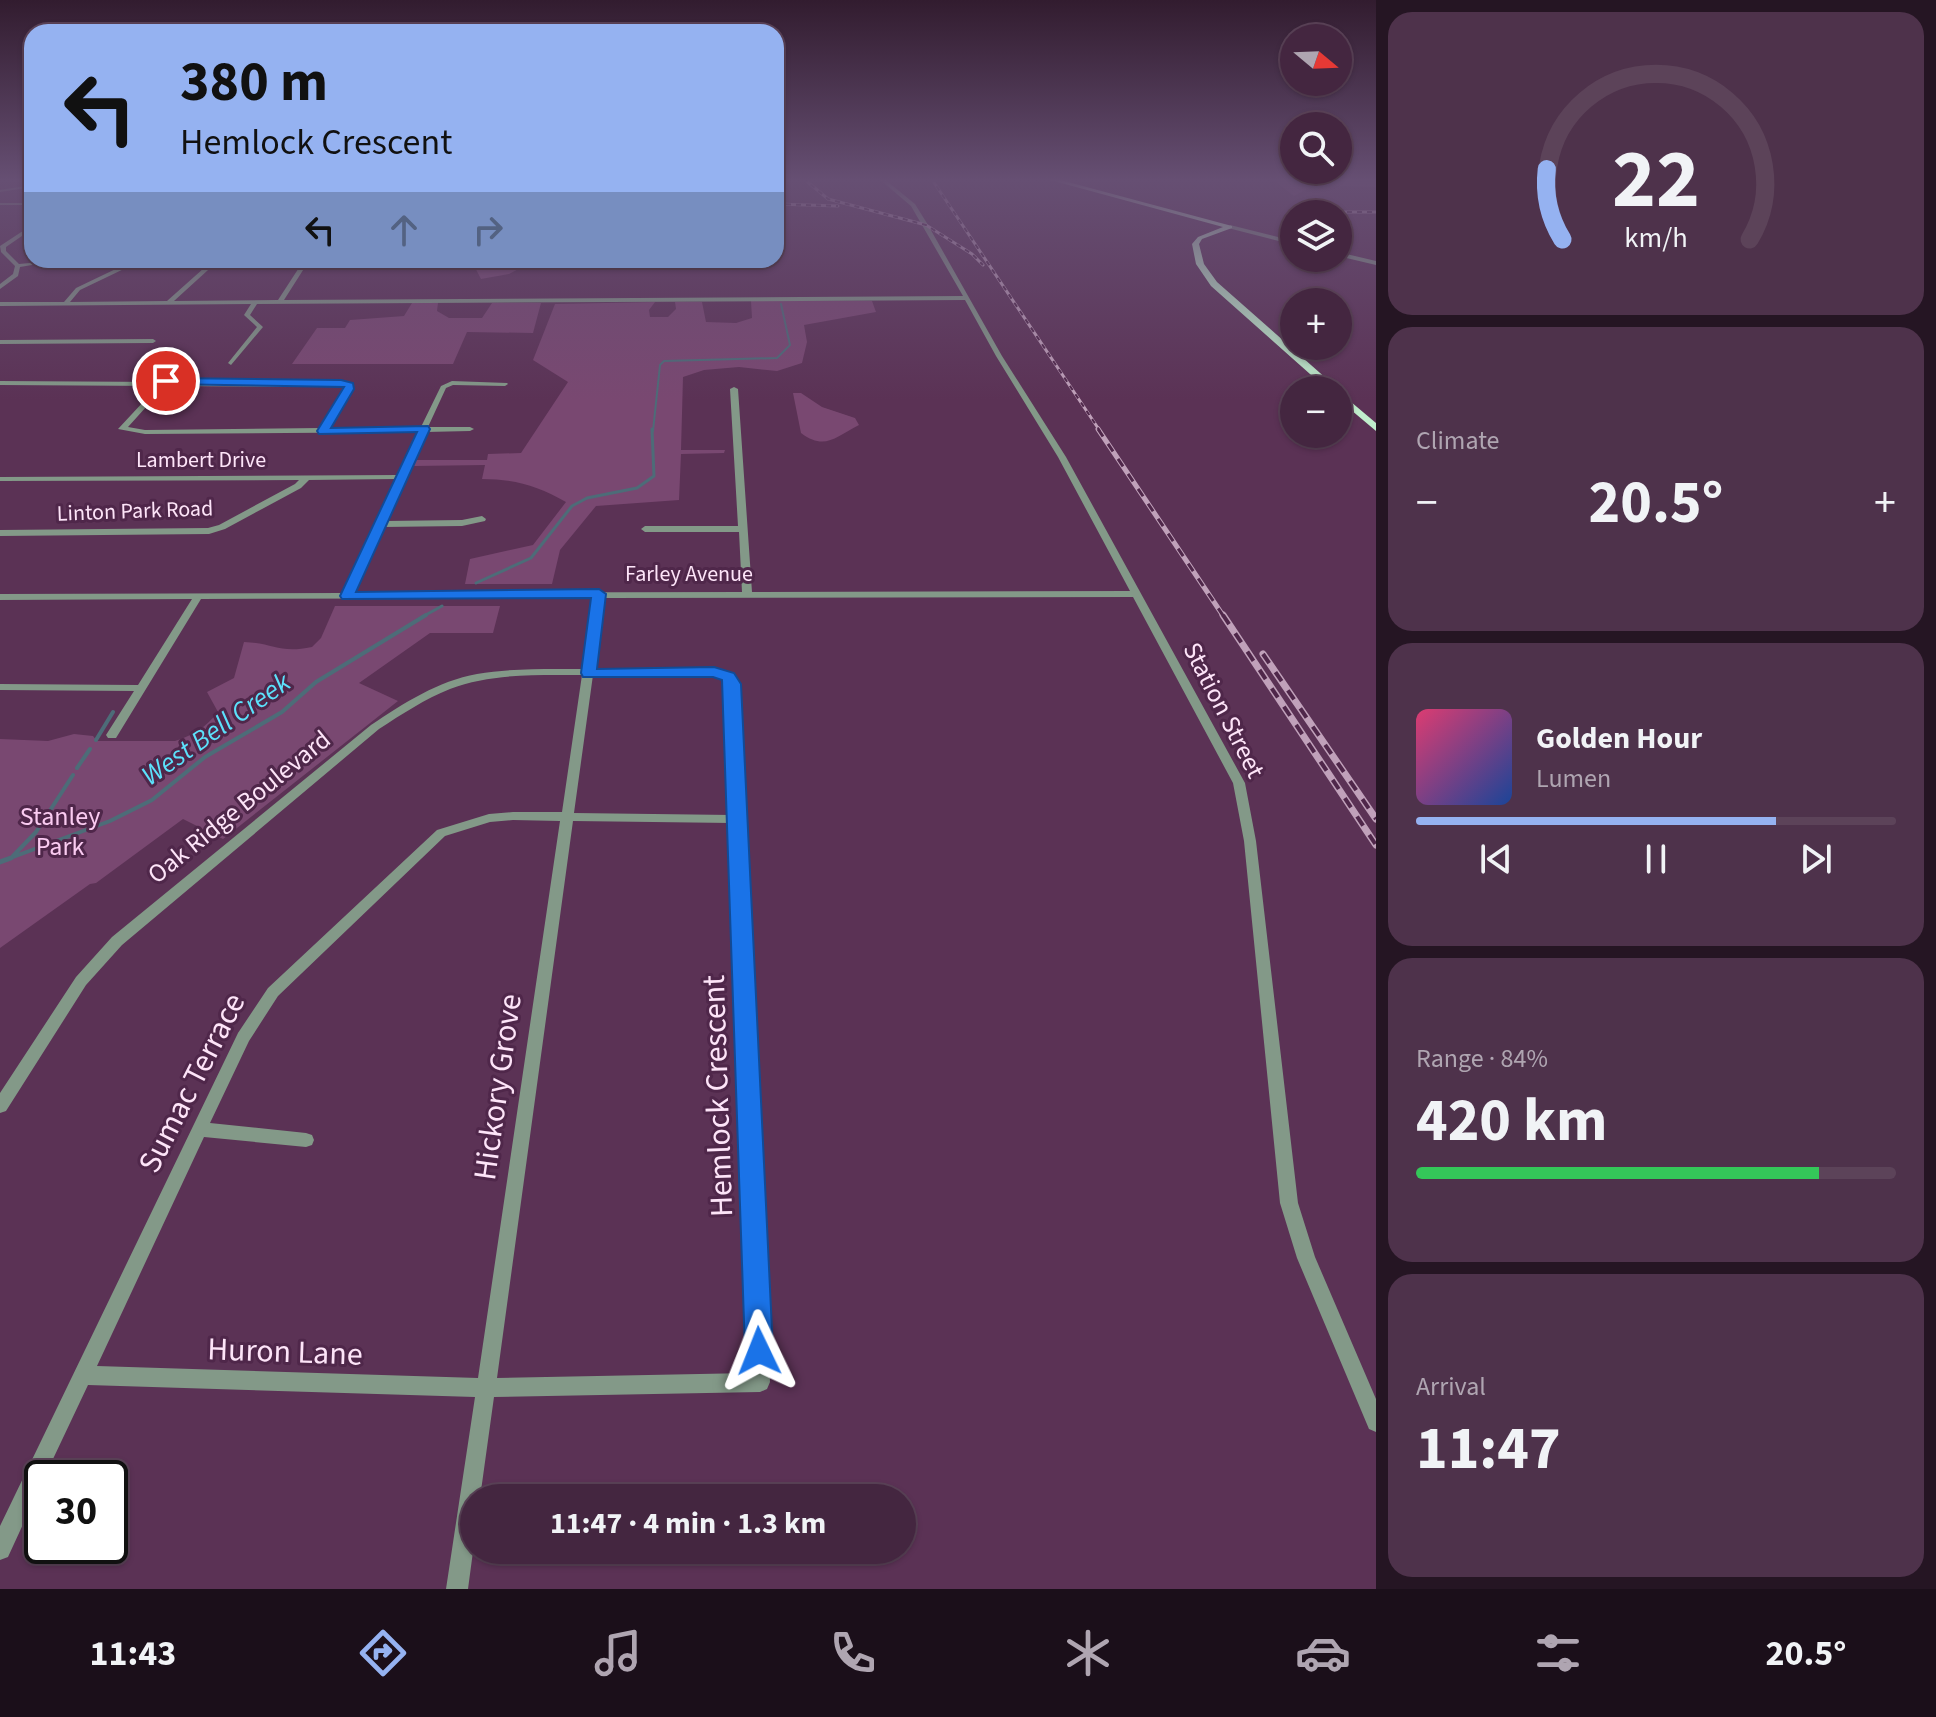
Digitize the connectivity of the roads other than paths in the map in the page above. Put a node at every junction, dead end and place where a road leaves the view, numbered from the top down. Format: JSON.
{"nodes":[{"id":1,"x":4,"y":252,"type":"edge"},
{"id":2,"x":941,"y":252,"type":"edge"},
{"id":3,"x":1197,"y":252,"type":"edge"},
{"id":4,"x":1352,"y":257,"type":"edge"},
{"id":5,"x":1376,"y":263,"type":"edge"},
{"id":6,"x":24,"y":265,"type":"edge"},
{"id":7,"x":18,"y":266,"type":"junction"},
{"id":8,"x":122,"y":268,"type":"edge"},
{"id":9,"x":207,"y":268,"type":"edge"},
{"id":10,"x":302,"y":268,"type":"edge"},
{"id":11,"x":0,"y":287,"type":"edge"},
{"id":12,"x":968,"y":298,"type":"junction"},
{"id":13,"x":168,"y":303,"type":"junction"},
{"id":14,"x":255,"y":303,"type":"junction"},
{"id":15,"x":279,"y":303,"type":"junction"},
{"id":16,"x":0,"y":304,"type":"edge"},
{"id":17,"x":65,"y":304,"type":"junction"},
{"id":18,"x":153,"y":341,"type":"dead end"},
{"id":19,"x":0,"y":342,"type":"edge"},
{"id":20,"x":231,"y":363,"type":"dead end"},
{"id":21,"x":1318,"y":376,"type":"edge"},
{"id":22,"x":166,"y":381,"type":"junction"},
{"id":23,"x":0,"y":383,"type":"edge"},
{"id":24,"x":505,"y":384,"type":"dead end"},
{"id":25,"x":734,"y":389,"type":"dead end"},
{"id":26,"x":1352,"y":406,"type":"edge"},
{"id":27,"x":1376,"y":428,"type":"edge"},
{"id":28,"x":424,"y":429,"type":"junction"},
{"id":29,"x":470,"y":429,"type":"dead end"},
{"id":30,"x":323,"y":431,"type":"junction"},
{"id":31,"x":401,"y":477,"type":"junction"},
{"id":32,"x":306,"y":478,"type":"junction"},
{"id":33,"x":0,"y":479,"type":"edge"},
{"id":34,"x":482,"y":519,"type":"dead end"},
{"id":35,"x":380,"y":524,"type":"junction"},
{"id":36,"x":645,"y":529,"type":"dead end"},
{"id":37,"x":743,"y":529,"type":"junction"},
{"id":38,"x":0,"y":533,"type":"edge"},
{"id":39,"x":599,"y":594,"type":"junction"},
{"id":40,"x":747,"y":594,"type":"junction"},
{"id":41,"x":1137,"y":594,"type":"junction"},
{"id":42,"x":347,"y":596,"type":"junction"},
{"id":43,"x":0,"y":597,"type":"edge"},
{"id":44,"x":198,"y":597,"type":"junction"},
{"id":45,"x":589,"y":673,"type":"junction"},
{"id":46,"x":0,"y":687,"type":"edge"},
{"id":47,"x":142,"y":688,"type":"junction"},
{"id":48,"x":112,"y":735,"type":"dead end"},
{"id":49,"x":568,"y":819,"type":"junction"},
{"id":50,"x":736,"y":819,"type":"junction"},
{"id":51,"x":0,"y":1106,"type":"edge"},
{"id":52,"x":199,"y":1129,"type":"junction"},
{"id":53,"x":306,"y":1140,"type":"dead end"},
{"id":54,"x":82,"y":1375,"type":"junction"},
{"id":55,"x":487,"y":1388,"type":"junction"},
{"id":56,"x":1376,"y":1422,"type":"edge"},
{"id":57,"x":0,"y":1549,"type":"edge"},
{"id":58,"x":457,"y":1589,"type":"edge"}],
"edges":[{"from":1,"to":7,"type":"street"},
{"from":2,"to":12,"type":"street","name":"Station Street"},
{"from":3,"to":21,"type":"main road"},
{"from":4,"to":5,"type":"street"},
{"from":6,"to":7,"type":"street"},
{"from":7,"to":11,"type":"street"},
{"from":8,"to":17,"type":"street"},
{"from":9,"to":13,"type":"street"},
{"from":10,"to":15,"type":"street"},
{"from":12,"to":15,"type":"street"},
{"from":12,"to":41,"type":"street","name":"Station Street"},
{"from":13,"to":14,"type":"street"},
{"from":13,"to":17,"type":"street"},
{"from":14,"to":15,"type":"street"},
{"from":14,"to":20,"type":"street"},
{"from":16,"to":17,"type":"street"},
{"from":18,"to":19,"type":"street"},
{"from":22,"to":23,"type":"street"},
{"from":22,"to":30,"type":"street"},
{"from":22,"to":30,"type":"street"},
{"from":24,"to":28,"type":"street"},
{"from":25,"to":37,"type":"street"},
{"from":26,"to":27,"type":"main road"},
{"from":28,"to":29,"type":"street"},
{"from":28,"to":30,"type":"street"},
{"from":28,"to":31,"type":"street"},
{"from":31,"to":32,"type":"street","name":"Lambert Drive"},
{"from":31,"to":35,"type":"street"},
{"from":32,"to":33,"type":"street","name":"Lambert Drive"},
{"from":32,"to":38,"type":"street","name":"Linton Park Road"},
{"from":34,"to":35,"type":"street"},
{"from":35,"to":42,"type":"street"},
{"from":36,"to":37,"type":"street"},
{"from":37,"to":40,"type":"street"},
{"from":39,"to":40,"type":"street","name":"Farley Avenue"},
{"from":39,"to":42,"type":"street","name":"Farley Avenue"},
{"from":39,"to":45,"type":"street","name":"Hickory Grove"},
{"from":40,"to":41,"type":"street","name":"Farley Avenue"},
{"from":41,"to":56,"type":"street","name":"Station Street"},
{"from":42,"to":44,"type":"street","name":"Farley Avenue"},
{"from":43,"to":44,"type":"street","name":"Farley Avenue"},
{"from":44,"to":47,"type":"street"},
{"from":45,"to":49,"type":"street","name":"Hickory Grove"},
{"from":45,"to":50,"type":"street","name":"Hemlock Crescent"},
{"from":45,"to":51,"type":"street","name":"Oak Ridge Boulevard"},
{"from":46,"to":47,"type":"street"},
{"from":47,"to":48,"type":"street"},
{"from":49,"to":50,"type":"street","name":"Sumac Terrace"},
{"from":49,"to":52,"type":"street","name":"Sumac Terrace"},
{"from":49,"to":55,"type":"street","name":"Hickory Grove"},
{"from":50,"to":55,"type":"street","name":"Hemlock Crescent"},
{"from":52,"to":53,"type":"street"},
{"from":52,"to":54,"type":"street","name":"Sumac Terrace"},
{"from":54,"to":55,"type":"street","name":"Huron Lane"},
{"from":54,"to":57,"type":"street","name":"Sumac Terrace"},
{"from":55,"to":58,"type":"street","name":"Hickory Grove"}]}
